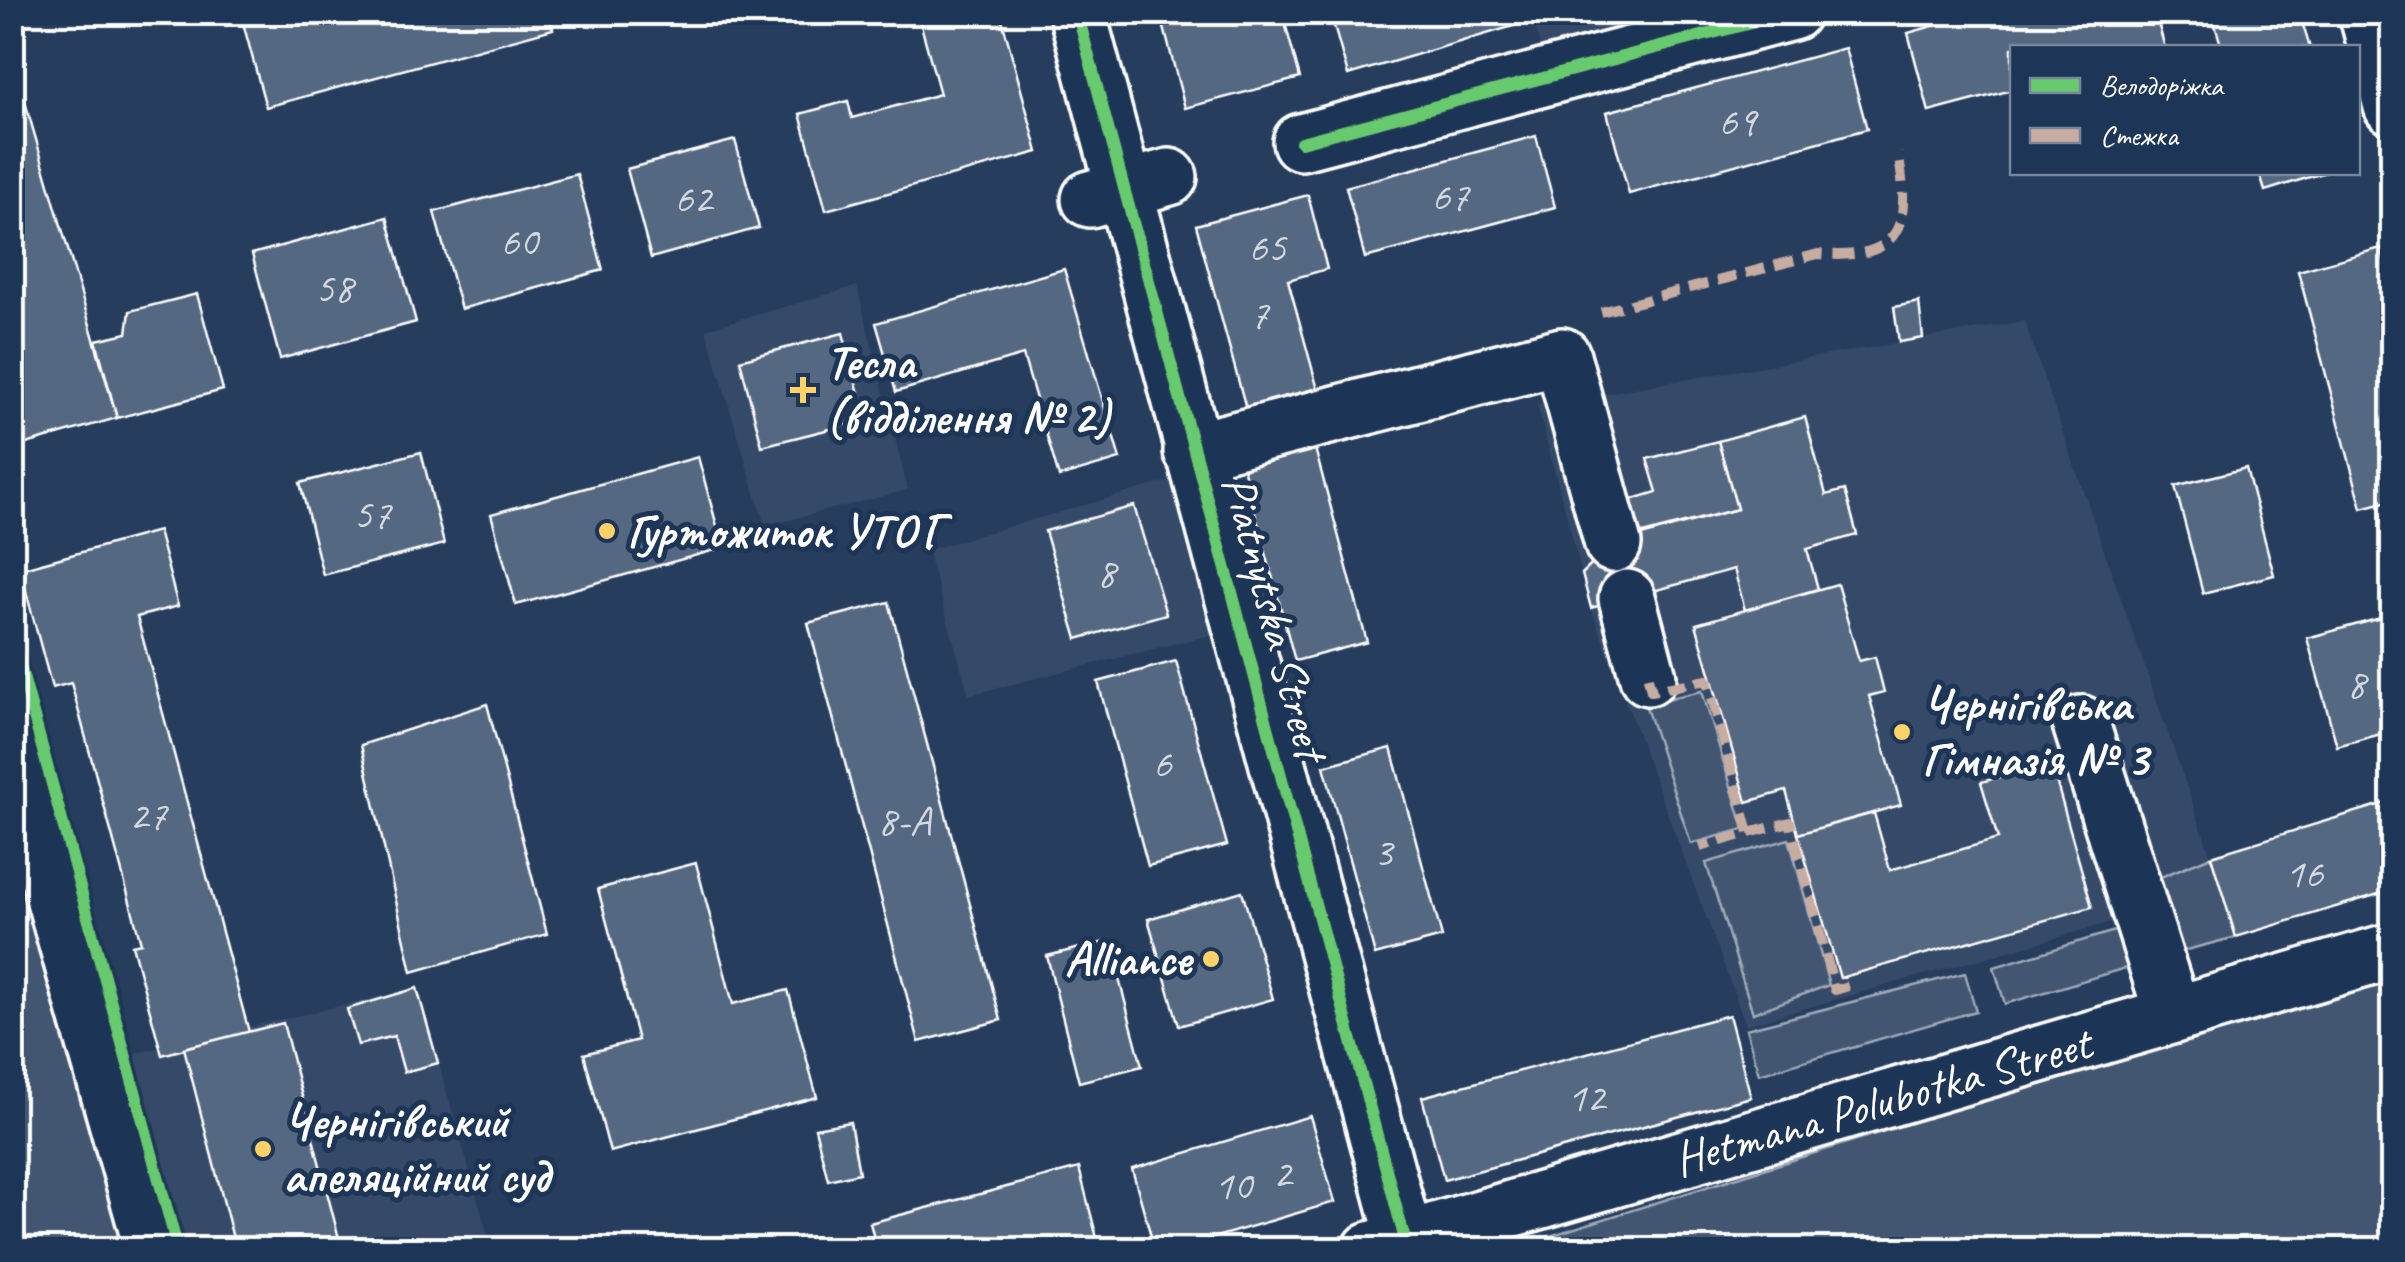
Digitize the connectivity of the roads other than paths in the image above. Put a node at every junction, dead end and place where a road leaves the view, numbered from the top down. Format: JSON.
{"nodes":[{"id":1,"x":1077,"y":12,"type":"edge"},
{"id":2,"x":1792,"y":12,"type":"edge"},
{"id":3,"x":2367,"y":12,"type":"edge"},
{"id":4,"x":2392,"y":106,"type":"edge"},
{"id":5,"x":1301,"y":142,"type":"dead end"},
{"id":6,"x":1192,"y":451,"type":"junction"},
{"id":7,"x":1613,"y":544,"type":"dead end"},
{"id":8,"x":1627,"y":598,"type":"dead end"},
{"id":9,"x":1648,"y":677,"type":"dead end"},
{"id":10,"x":2081,"y":724,"type":"dead end"},
{"id":11,"x":12,"y":747,"type":"edge"},
{"id":12,"x":2392,"y":951,"type":"edge"},
{"id":13,"x":2173,"y":1015,"type":"junction"},
{"id":14,"x":1388,"y":1245,"type":"edge"},
{"id":15,"x":153,"y":1250,"type":"edge"}],
"edges":[{"from":1,"to":6,"type":"street","name":"Piatnytska Street"},
{"from":2,"to":5,"type":"street"},
{"from":3,"to":4,"type":"street"},
{"from":6,"to":7,"type":"street"},
{"from":6,"to":14,"type":"street","name":"Piatnytska Street"},
{"from":8,"to":9,"type":"street"},
{"from":10,"to":13,"type":"street"},
{"from":11,"to":15,"type":"street"},
{"from":12,"to":13,"type":"street","name":"Hetmana Polubotka Street"},
{"from":13,"to":14,"type":"street","name":"Hetmana Polubotka Street"}]}
